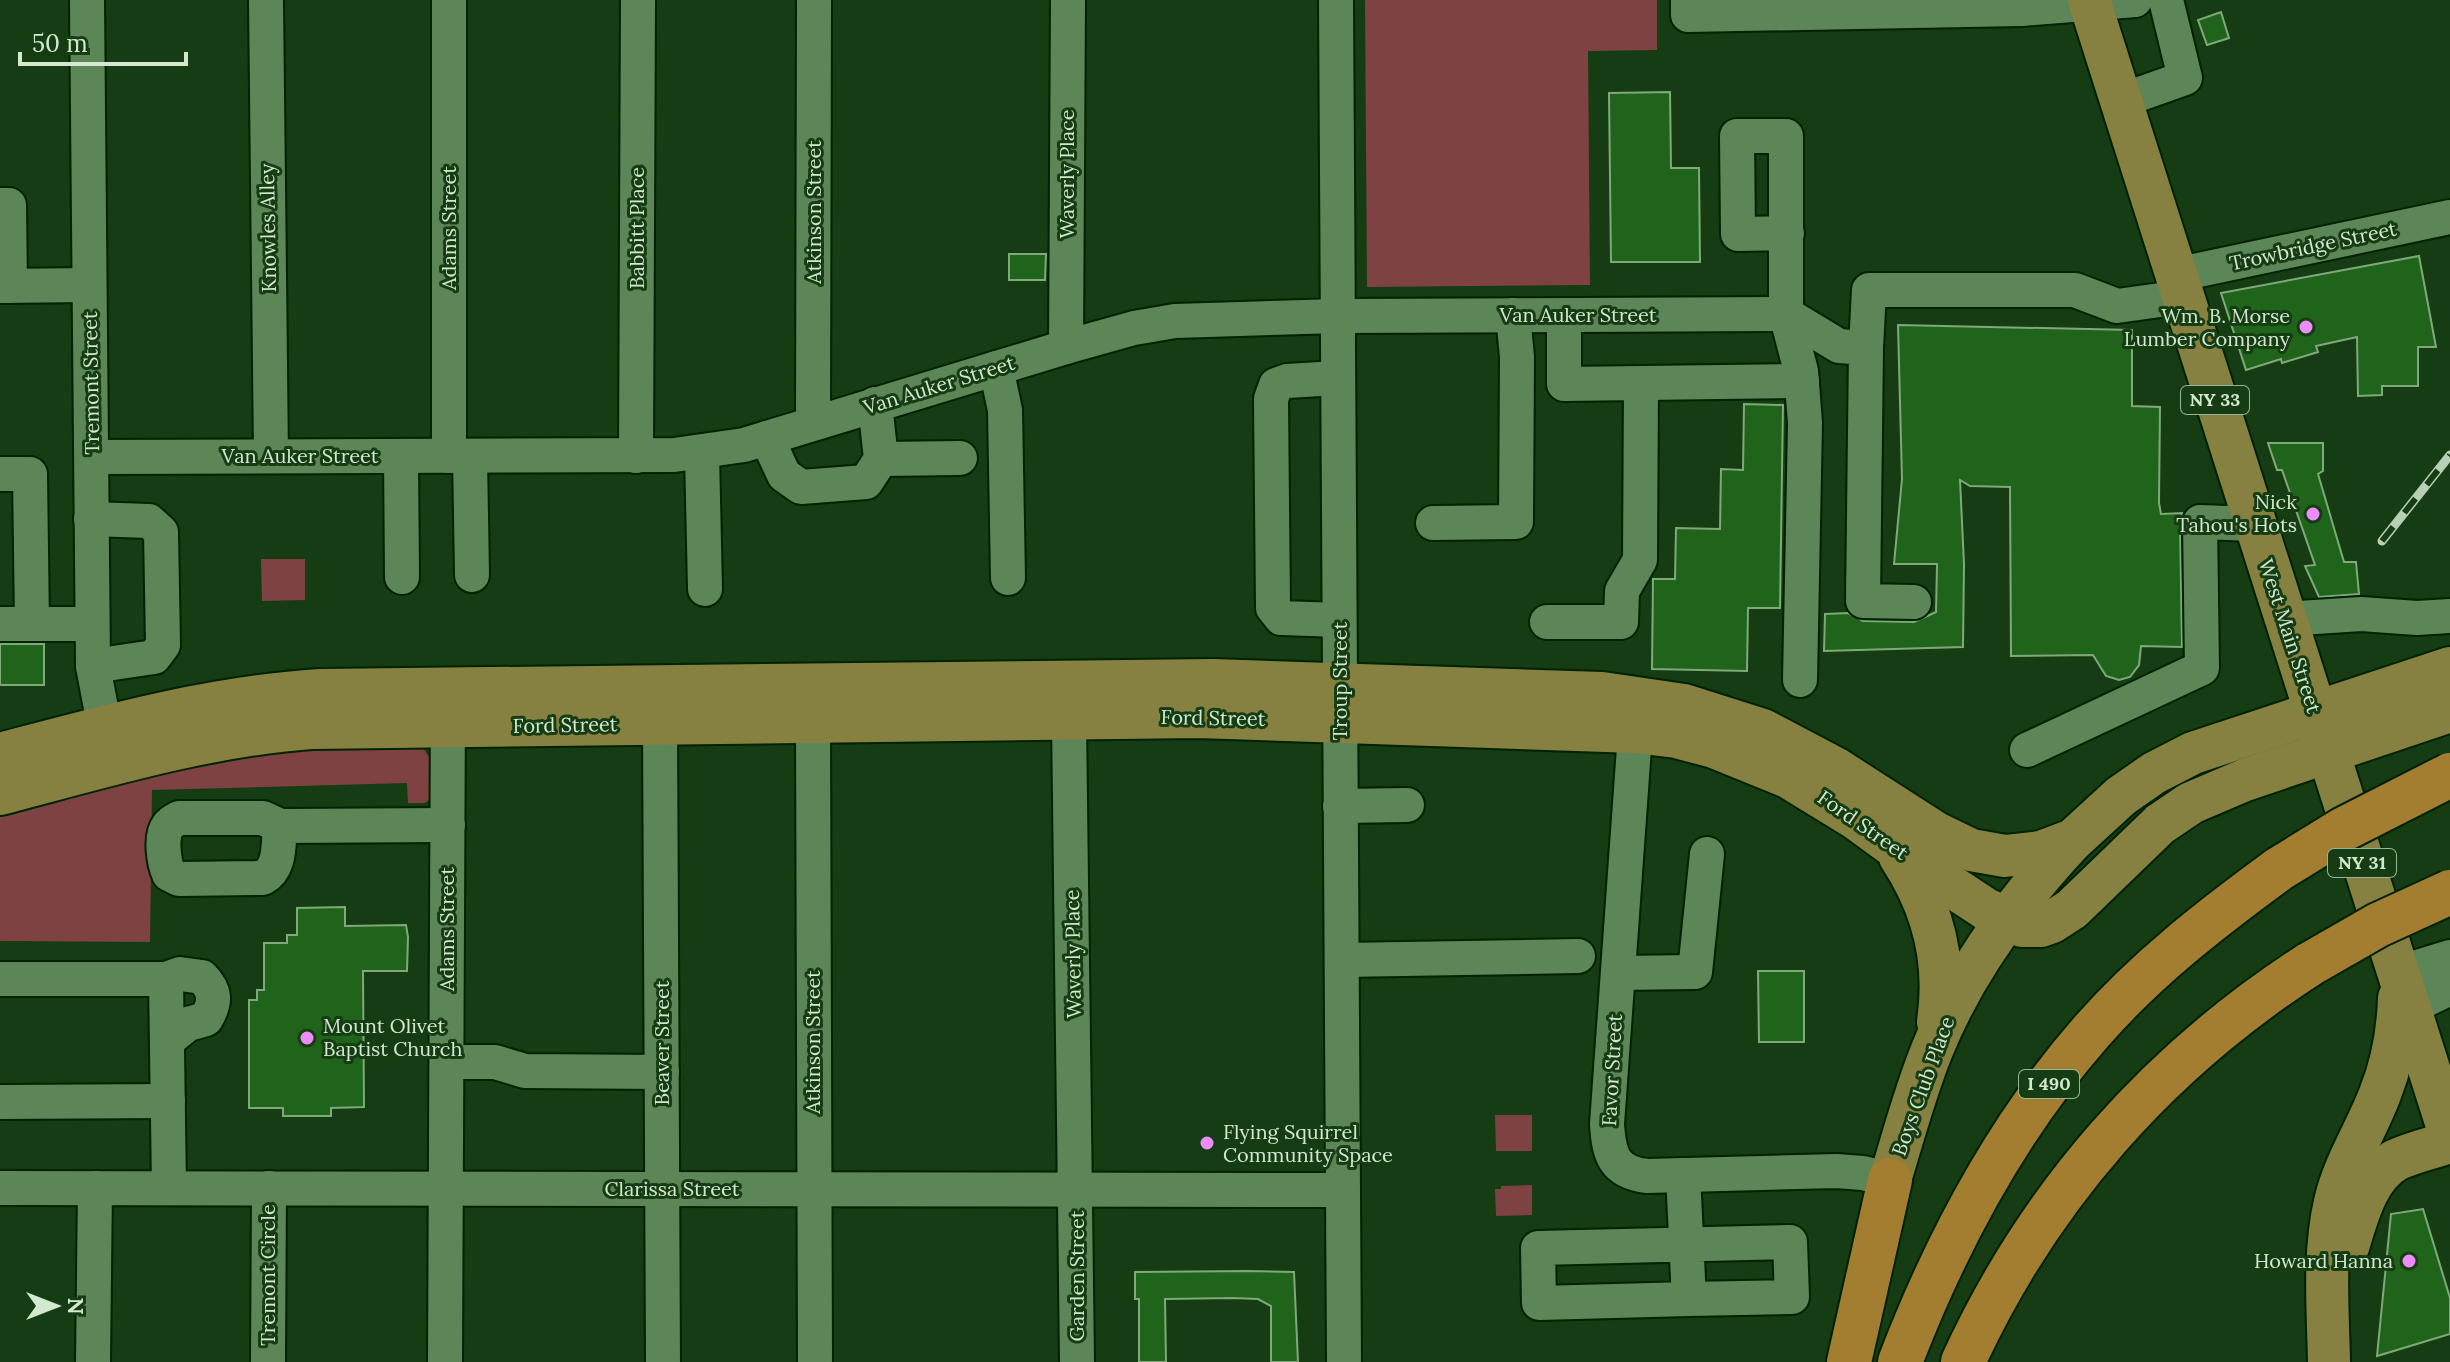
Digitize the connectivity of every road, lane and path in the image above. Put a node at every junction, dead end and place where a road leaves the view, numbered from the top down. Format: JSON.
{"nodes":[{"id":1,"x":87,"y":0,"type":"edge"},
{"id":2,"x":266,"y":0,"type":"edge"},
{"id":3,"x":449,"y":0,"type":"edge"},
{"id":4,"x":638,"y":0,"type":"edge"},
{"id":5,"x":814,"y":0,"type":"edge"},
{"id":6,"x":1068,"y":0,"type":"edge"},
{"id":7,"x":1336,"y":0,"type":"edge"},
{"id":8,"x":1688,"y":0,"type":"edge"},
{"id":9,"x":2135,"y":0,"type":"edge"},
{"id":10,"x":2166,"y":0,"type":"edge"},
{"id":11,"x":2089,"y":2,"type":"edge"},
{"id":12,"x":2120,"y":101,"type":"junction"},
{"id":13,"x":0,"y":205,"type":"edge"},
{"id":14,"x":2450,"y":217,"type":"edge"},
{"id":15,"x":1787,"y":233,"type":"dead end"},
{"id":16,"x":89,"y":285,"type":"junction"},
{"id":17,"x":5,"y":286,"type":"edge"},
{"id":18,"x":2179,"y":286,"type":"junction"},
{"id":19,"x":1786,"y":314,"type":"junction"},
{"id":20,"x":1513,"y":315,"type":"junction"},
{"id":21,"x":1564,"y":315,"type":"junction"},
{"id":22,"x":1338,"y":316,"type":"junction"},
{"id":23,"x":1066,"y":347,"type":"junction"},
{"id":24,"x":1866,"y":348,"type":"junction"},
{"id":25,"x":996,"y":368,"type":"junction"},
{"id":26,"x":1338,"y":378,"type":"junction"},
{"id":27,"x":1802,"y":381,"type":"junction"},
{"id":28,"x":1641,"y":383,"type":"junction"},
{"id":29,"x":875,"y":404,"type":"junction"},
{"id":30,"x":813,"y":423,"type":"junction"},
{"id":31,"x":767,"y":438,"type":"junction"},
{"id":32,"x":702,"y":453,"type":"junction"},
{"id":33,"x":271,"y":456,"type":"junction"},
{"id":34,"x":401,"y":456,"type":"junction"},
{"id":35,"x":460,"y":456,"type":"junction"},
{"id":36,"x":636,"y":456,"type":"junction"},
{"id":37,"x":92,"y":457,"type":"junction"},
{"id":38,"x":960,"y":458,"type":"dead end"},
{"id":39,"x":881,"y":459,"type":"junction"},
{"id":40,"x":0,"y":474,"type":"edge"},
{"id":41,"x":91,"y":519,"type":"junction"},
{"id":42,"x":1433,"y":523,"type":"dead end"},
{"id":43,"x":2254,"y":524,"type":"junction"},
{"id":44,"x":472,"y":575,"type":"dead end"},
{"id":45,"x":402,"y":577,"type":"dead end"},
{"id":46,"x":1008,"y":578,"type":"dead end"},
{"id":47,"x":705,"y":589,"type":"dead end"},
{"id":48,"x":1914,"y":602,"type":"dead end"},
{"id":49,"x":2450,"y":616,"type":"edge"},
{"id":50,"x":2284,"y":619,"type":"junction"},
{"id":51,"x":1339,"y":620,"type":"junction"},
{"id":52,"x":1547,"y":622,"type":"dead end"},
{"id":53,"x":16,"y":624,"type":"edge"},
{"id":54,"x":92,"y":624,"type":"junction"},
{"id":55,"x":93,"y":666,"type":"junction"},
{"id":56,"x":2450,"y":668,"type":"edge"},
{"id":57,"x":1800,"y":680,"type":"dead end"},
{"id":58,"x":1340,"y":702,"type":"junction"},
{"id":59,"x":448,"y":707,"type":"junction"},
{"id":60,"x":2450,"y":711,"type":"edge"},
{"id":61,"x":1636,"y":714,"type":"junction"},
{"id":62,"x":2314,"y":714,"type":"junction"},
{"id":63,"x":1069,"y":719,"type":"junction"},
{"id":64,"x":813,"y":723,"type":"junction"},
{"id":65,"x":660,"y":724,"type":"junction"},
{"id":66,"x":108,"y":746,"type":"junction"},
{"id":67,"x":2027,"y":750,"type":"dead end"},
{"id":68,"x":2327,"y":753,"type":"junction"},
{"id":69,"x":0,"y":754,"type":"edge"},
{"id":70,"x":2450,"y":775,"type":"edge"},
{"id":71,"x":0,"y":794,"type":"edge"},
{"id":72,"x":2450,"y":795,"type":"edge"},
{"id":73,"x":1407,"y":805,"type":"dead end"},
{"id":74,"x":1340,"y":806,"type":"junction"},
{"id":75,"x":448,"y":825,"type":"junction"},
{"id":76,"x":280,"y":826,"type":"dead end"},
{"id":77,"x":1887,"y":840,"type":"junction"},
{"id":78,"x":2073,"y":840,"type":"junction"},
{"id":79,"x":1707,"y":854,"type":"dead end"},
{"id":80,"x":2279,"y":869,"type":"junction"},
{"id":81,"x":2450,"y":892,"type":"edge"},
{"id":82,"x":2005,"y":919,"type":"junction"},
{"id":83,"x":1578,"y":956,"type":"dead end"},
{"id":84,"x":2450,"y":957,"type":"edge"},
{"id":85,"x":1342,"y":960,"type":"junction"},
{"id":86,"x":1618,"y":973,"type":"junction"},
{"id":87,"x":0,"y":979,"type":"edge"},
{"id":88,"x":166,"y":979,"type":"junction"},
{"id":89,"x":2450,"y":988,"type":"edge"},
{"id":90,"x":2403,"y":990,"type":"junction"},
{"id":91,"x":167,"y":1041,"type":"junction"},
{"id":92,"x":1931,"y":1052,"type":"junction"},
{"id":93,"x":447,"y":1062,"type":"junction"},
{"id":94,"x":662,"y":1072,"type":"junction"},
{"id":95,"x":168,"y":1101,"type":"junction"},
{"id":96,"x":0,"y":1102,"type":"edge"},
{"id":97,"x":2450,"y":1135,"type":"edge"},
{"id":98,"x":2450,"y":1142,"type":"edge"},
{"id":99,"x":1683,"y":1175,"type":"junction"},
{"id":100,"x":1890,"y":1180,"type":"junction"},
{"id":101,"x":0,"y":1188,"type":"edge"},
{"id":102,"x":95,"y":1188,"type":"junction"},
{"id":103,"x":169,"y":1188,"type":"junction"},
{"id":104,"x":269,"y":1188,"type":"junction"},
{"id":105,"x":446,"y":1189,"type":"junction"},
{"id":106,"x":663,"y":1189,"type":"junction"},
{"id":107,"x":814,"y":1189,"type":"junction"},
{"id":108,"x":1076,"y":1189,"type":"junction"},
{"id":109,"x":1343,"y":1190,"type":"junction"},
{"id":110,"x":1686,"y":1244,"type":"junction"},
{"id":111,"x":1689,"y":1299,"type":"junction"},
{"id":112,"x":2329,"y":1346,"type":"edge"},
{"id":113,"x":93,"y":1362,"type":"edge"},
{"id":114,"x":268,"y":1362,"type":"edge"},
{"id":115,"x":445,"y":1362,"type":"edge"},
{"id":116,"x":663,"y":1362,"type":"edge"},
{"id":117,"x":815,"y":1362,"type":"edge"},
{"id":118,"x":1077,"y":1362,"type":"edge"},
{"id":119,"x":1344,"y":1362,"type":"edge"},
{"id":120,"x":1832,"y":1362,"type":"edge"},
{"id":121,"x":1849,"y":1362,"type":"edge"},
{"id":122,"x":1900,"y":1362,"type":"edge"},
{"id":123,"x":1963,"y":1362,"type":"edge"}],
"edges":[{"from":1,"to":16,"type":"street","name":"Tremont Street"},
{"from":2,"to":33,"type":"street","name":"Knowles Alley"},
{"from":3,"to":35,"type":"street","name":"Adams Street"},
{"from":4,"to":36,"type":"street","name":"Babbitt Place"},
{"from":5,"to":30,"type":"street","name":"Atkinson Street"},
{"from":6,"to":23,"type":"street","name":"Waverly Place"},
{"from":7,"to":22,"type":"street","name":"Troup Street"},
{"from":8,"to":11,"type":"street"},
{"from":9,"to":11,"type":"street"},
{"from":10,"to":12,"type":"street"},
{"from":11,"to":12,"type":"main road","name":"West Main Street","number":"NY 33"},
{"from":12,"to":18,"type":"main road","name":"West Main Street","number":"NY 33"},
{"from":13,"to":17,"type":"street"},
{"from":14,"to":18,"type":"street","name":"Trowbridge Street"},
{"from":15,"to":19,"type":"street"},
{"from":16,"to":17,"type":"street"},
{"from":16,"to":37,"type":"street","name":"Tremont Street"},
{"from":18,"to":24,"type":"street","name":"Trowbridge Street"},
{"from":18,"to":43,"type":"main road","name":"West Main Street","number":"NY 33"},
{"from":19,"to":21,"type":"street","name":"Van Auker Street"},
{"from":19,"to":24,"type":"street"},
{"from":19,"to":27,"type":"street"},
{"from":20,"to":21,"type":"street","name":"Van Auker Street"},
{"from":20,"to":22,"type":"street","name":"Van Auker Street"},
{"from":20,"to":42,"type":"street"},
{"from":21,"to":28,"type":"street"},
{"from":22,"to":23,"type":"street","name":"Van Auker Street"},
{"from":22,"to":26,"type":"street","name":"Troup Street"},
{"from":23,"to":25,"type":"street","name":"Van Auker Street"},
{"from":24,"to":48,"type":"street"},
{"from":25,"to":29,"type":"street","name":"Van Auker Street"},
{"from":25,"to":46,"type":"street"},
{"from":26,"to":51,"type":"street","name":"Troup Street"},
{"from":26,"to":51,"type":"street"},
{"from":27,"to":28,"type":"street"},
{"from":27,"to":57,"type":"street"},
{"from":28,"to":52,"type":"street"},
{"from":29,"to":30,"type":"street","name":"Van Auker Street"},
{"from":29,"to":39,"type":"street"},
{"from":30,"to":31,"type":"street","name":"Van Auker Street"},
{"from":31,"to":32,"type":"street","name":"Van Auker Street"},
{"from":31,"to":39,"type":"street"},
{"from":32,"to":36,"type":"street","name":"Van Auker Street"},
{"from":32,"to":47,"type":"street"},
{"from":33,"to":34,"type":"street","name":"Van Auker Street"},
{"from":33,"to":37,"type":"street","name":"Van Auker Street"},
{"from":34,"to":35,"type":"street","name":"Van Auker Street"},
{"from":34,"to":45,"type":"street"},
{"from":35,"to":36,"type":"street","name":"Van Auker Street"},
{"from":35,"to":44,"type":"street","name":"Adams Street"},
{"from":37,"to":41,"type":"street","name":"Tremont Street"},
{"from":38,"to":39,"type":"street"},
{"from":40,"to":53,"type":"street"},
{"from":41,"to":54,"type":"street","name":"Tremont Street"},
{"from":41,"to":55,"type":"street"},
{"from":43,"to":50,"type":"main road","name":"West Main Street","number":"NY 33"},
{"from":43,"to":67,"type":"street"},
{"from":49,"to":50,"type":"street"},
{"from":50,"to":62,"type":"main road","name":"West Main Street","number":"NY 33"},
{"from":51,"to":58,"type":"street","name":"Troup Street"},
{"from":53,"to":54,"type":"street"},
{"from":54,"to":55,"type":"street","name":"Tremont Street"},
{"from":55,"to":66,"type":"street","name":"Tremont Street"},
{"from":56,"to":62,"type":"main road","name":"Ford Street"},
{"from":58,"to":59,"type":"main road","name":"Ford Street"},
{"from":58,"to":61,"type":"main road","name":"Ford Street"},
{"from":58,"to":63,"type":"main road","name":"Ford Street"},
{"from":58,"to":74,"type":"street","name":"Troup Street"},
{"from":59,"to":65,"type":"main road","name":"Ford Street"},
{"from":59,"to":66,"type":"main road","name":"Ford Street"},
{"from":59,"to":75,"type":"street","name":"Adams Street"},
{"from":60,"to":68,"type":"main road","name":"Ford Street"},
{"from":61,"to":77,"type":"main road","name":"Ford Street"},
{"from":61,"to":78,"type":"main road","name":"Ford Street"},
{"from":61,"to":86,"type":"street","name":"Favor Street"},
{"from":62,"to":68,"type":"main road","name":"West Main Street","number":"NY 31"},
{"from":62,"to":78,"type":"main road","name":"Ford Street"},
{"from":63,"to":64,"type":"main road","name":"Ford Street"},
{"from":63,"to":108,"type":"street","name":"Waverly Place"},
{"from":64,"to":65,"type":"main road","name":"Ford Street"},
{"from":64,"to":107,"type":"street","name":"Atkinson Street"},
{"from":65,"to":94,"type":"street","name":"Beaver Street"},
{"from":66,"to":69,"type":"main road","name":"Ford Street"},
{"from":66,"to":71,"type":"main road","name":"Ford Street"},
{"from":68,"to":82,"type":"main road","name":"Ford Street"},
{"from":68,"to":90,"type":"main road","name":"West Main Street","number":"NY 31"},
{"from":70,"to":80,"type":"highway","number":"I 490","bridge":true},
{"from":72,"to":80,"type":"highway","bridge":true},
{"from":73,"to":74,"type":"street"},
{"from":74,"to":85,"type":"street","name":"Troup Street"},
{"from":75,"to":76,"type":"street"},
{"from":75,"to":93,"type":"street","name":"Adams Street"},
{"from":77,"to":82,"type":"main road","name":"Ford Street"},
{"from":77,"to":92,"type":"main road"},
{"from":78,"to":82,"type":"main road","name":"Boys Club Place"},
{"from":79,"to":86,"type":"street"},
{"from":80,"to":122,"type":"highway","number":"I 490"},
{"from":81,"to":123,"type":"highway","bridge":true},
{"from":82,"to":92,"type":"main road","name":"Boys Club Place"},
{"from":83,"to":85,"type":"street"},
{"from":84,"to":90,"type":"street"},
{"from":85,"to":109,"type":"street","name":"Troup Street"},
{"from":86,"to":99,"type":"street","name":"Favor Street"},
{"from":87,"to":88,"type":"street"},
{"from":88,"to":91,"type":"street"},
{"from":88,"to":91,"type":"street"},
{"from":89,"to":90,"type":"street"},
{"from":90,"to":97,"type":"main road","name":"West Main Street","number":"NY 31"},
{"from":90,"to":112,"type":"main road","number":"NY 31"},
{"from":91,"to":95,"type":"street"},
{"from":92,"to":100,"type":"main road","name":"Boys Club Place"},
{"from":93,"to":94,"type":"street"},
{"from":93,"to":105,"type":"street","name":"Adams Street"},
{"from":94,"to":106,"type":"street","name":"Beaver Street"},
{"from":95,"to":96,"type":"street"},
{"from":95,"to":103,"type":"street"},
{"from":98,"to":112,"type":"main road","number":"NY 31"},
{"from":99,"to":100,"type":"street","name":"Favor Street"},
{"from":99,"to":110,"type":"street"},
{"from":100,"to":120,"type":"street","name":"Boys Club Place"},
{"from":100,"to":121,"type":"highway"},
{"from":101,"to":102,"type":"street","name":"Clarissa Street"},
{"from":102,"to":103,"type":"street","name":"Clarissa Street"},
{"from":102,"to":113,"type":"street"},
{"from":103,"to":104,"type":"street","name":"Clarissa Street"},
{"from":104,"to":105,"type":"street","name":"Clarissa Street"},
{"from":104,"to":114,"type":"street","name":"Tremont Circle"},
{"from":105,"to":106,"type":"street","name":"Clarissa Street"},
{"from":105,"to":115,"type":"street","name":"Adams Street"},
{"from":106,"to":107,"type":"street","name":"Clarissa Street"},
{"from":106,"to":116,"type":"street","name":"Beaver Street"},
{"from":107,"to":108,"type":"street","name":"Clarissa Street"},
{"from":107,"to":117,"type":"street","name":"Atkinson Street"},
{"from":108,"to":109,"type":"street","name":"Clarissa Street"},
{"from":108,"to":118,"type":"street","name":"Garden Street"},
{"from":109,"to":119,"type":"street","name":"Troup Street"},
{"from":110,"to":111,"type":"street"},
{"from":110,"to":111,"type":"street"},
{"from":110,"to":111,"type":"street"}]}
